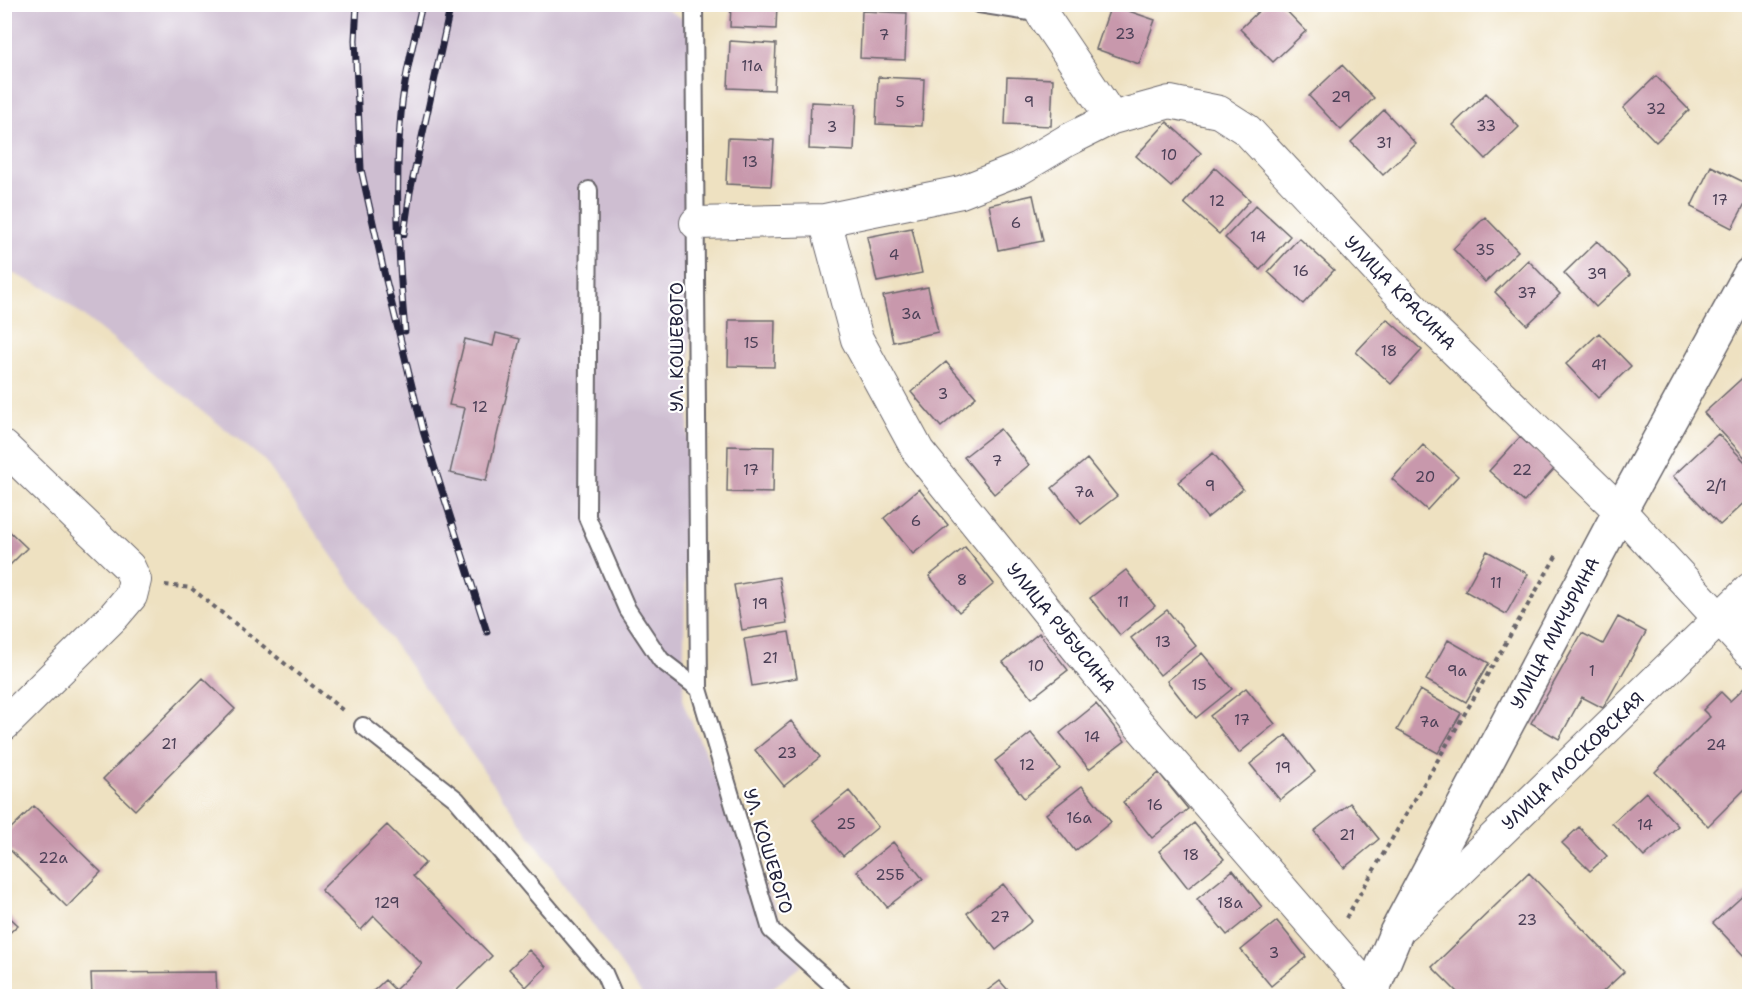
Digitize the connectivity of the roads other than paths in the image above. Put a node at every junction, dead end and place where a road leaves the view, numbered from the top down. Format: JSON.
{"nodes":[{"id":1,"x":694,"y":4,"type":"edge"},
{"id":2,"x":979,"y":4,"type":"edge"},
{"id":3,"x":1043,"y":9,"type":"edge"},
{"id":4,"x":1112,"y":118,"type":"junction"},
{"id":5,"x":589,"y":190,"type":"dead end"},
{"id":6,"x":825,"y":220,"type":"junction"},
{"id":7,"x":696,"y":223,"type":"junction"},
{"id":8,"x":1749,"y":274,"type":"edge"},
{"id":9,"x":4,"y":447,"type":"edge"},
{"id":10,"x":1620,"y":511,"type":"junction"},
{"id":11,"x":1749,"y":589,"type":"edge"},
{"id":12,"x":1718,"y":619,"type":"junction"},
{"id":13,"x":1749,"y":652,"type":"edge"},
{"id":14,"x":699,"y":689,"type":"junction"},
{"id":15,"x":4,"y":725,"type":"edge"},
{"id":16,"x":363,"y":726,"type":"road end"},
{"id":17,"x":1396,"y":933,"type":"junction"},
{"id":18,"x":1371,"y":994,"type":"edge"},
{"id":19,"x":614,"y":996,"type":"edge"},
{"id":20,"x":845,"y":996,"type":"edge"}],
"edges":[{"from":1,"to":7,"type":"lane","name":"УЛ. КОШЕВОГО"},
{"from":2,"to":3,"type":"lane"},
{"from":3,"to":4,"type":"street"},
{"from":4,"to":6,"type":"street","name":"УЛИЦА КРАСИНА"},
{"from":4,"to":10,"type":"street","name":"УЛИЦА КРАСИНА"},
{"from":5,"to":14,"type":"lane"},
{"from":6,"to":7,"type":"street","name":"УЛИЦА КРАСИНА"},
{"from":6,"to":18,"type":"street","name":"УЛИЦА РУБУСИНА"},
{"from":7,"to":14,"type":"lane","name":"УЛ. КОШЕВОГО"},
{"from":8,"to":10,"type":"main road","name":"УЛИЦА МИЧУРИНА"},
{"from":9,"to":15,"type":"street"},
{"from":10,"to":12,"type":"street","name":"УЛИЦА КРАСИНА"},
{"from":10,"to":17,"type":"main road","name":"УЛИЦА МИЧУРИНА"},
{"from":11,"to":12,"type":"street","name":"УЛИЦА МОСКОВСКАЯ"},
{"from":12,"to":13,"type":"street","name":"УЛИЦА КРАСИНА"},
{"from":12,"to":17,"type":"street","name":"УЛИЦА МОСКОВСКАЯ"},
{"from":14,"to":20,"type":"lane","name":"УЛ. КОШЕВОГО"},
{"from":16,"to":19,"type":"lane"},
{"from":17,"to":18,"type":"main road","name":"УЛИЦА МИЧУРИНА"}]}
